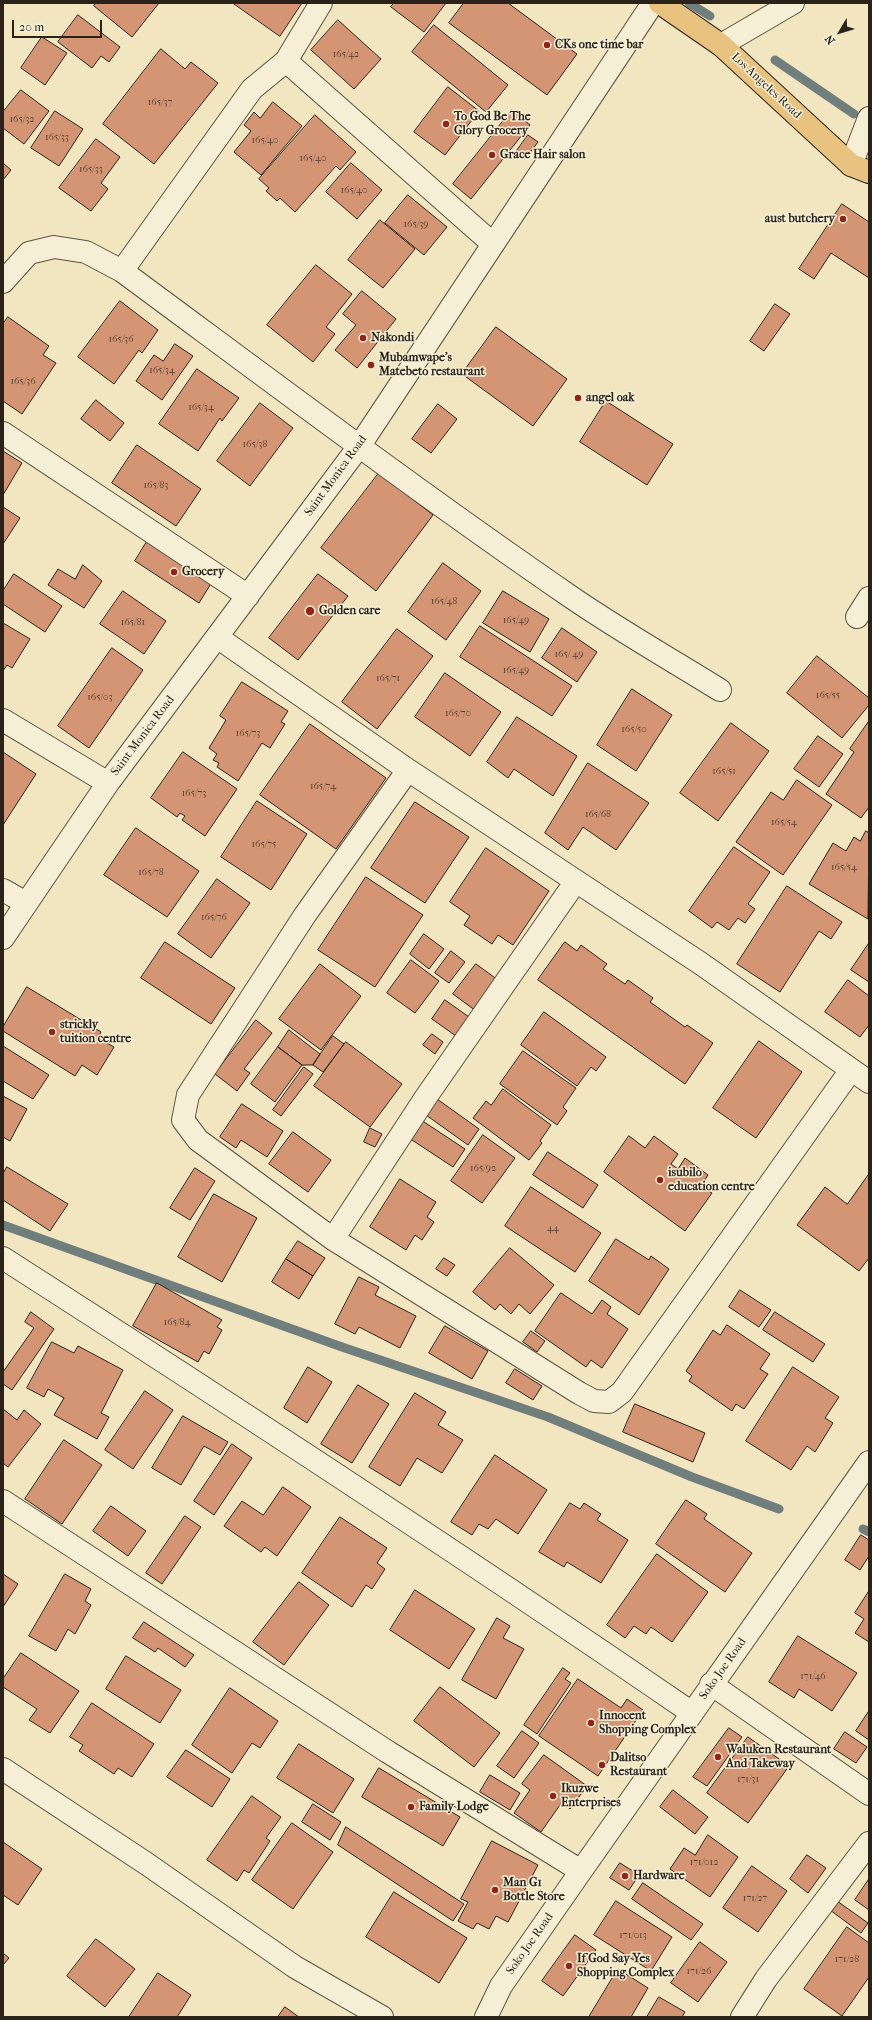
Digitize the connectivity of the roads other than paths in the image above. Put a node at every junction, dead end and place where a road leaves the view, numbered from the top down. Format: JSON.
{"nodes":[{"id":1,"x":321,"y":3,"type":"edge"},
{"id":2,"x":653,"y":3,"type":"edge"},
{"id":3,"x":660,"y":3,"type":"edge"},
{"id":4,"x":792,"y":3,"type":"edge"},
{"id":5,"x":721,"y":45,"type":"junction"},
{"id":6,"x":286,"y":61,"type":"junction"},
{"id":7,"x":869,"y":118,"type":"edge"},
{"id":8,"x":860,"y":168,"type":"edge"},
{"id":9,"x":493,"y":244,"type":"junction"},
{"id":10,"x":122,"y":271,"type":"junction"},
{"id":11,"x":3,"y":282,"type":"edge"},
{"id":12,"x":3,"y":433,"type":"edge"},
{"id":13,"x":360,"y":445,"type":"junction"},
{"id":14,"x":248,"y":596,"type":"junction"},
{"id":15,"x":869,"y":598,"type":"edge"},
{"id":16,"x":857,"y":617,"type":"dead end"},
{"id":17,"x":217,"y":637,"type":"junction"},
{"id":18,"x":720,"y":690,"type":"dead end"},
{"id":19,"x":3,"y":720,"type":"edge"},
{"id":20,"x":408,"y":770,"type":"junction"},
{"id":21,"x":108,"y":783,"type":"junction"},
{"id":22,"x":576,"y":881,"type":"junction"},
{"id":23,"x":3,"y":890,"type":"edge"},
{"id":24,"x":26,"y":903,"type":"junction"},
{"id":25,"x":3,"y":938,"type":"edge"},
{"id":26,"x":850,"y":1070,"type":"junction"},
{"id":27,"x":869,"y":1082,"type":"edge"},
{"id":28,"x":333,"y":1239,"type":"junction"},
{"id":29,"x":3,"y":1258,"type":"edge"},
{"id":30,"x":869,"y":1462,"type":"edge"},
{"id":31,"x":3,"y":1502,"type":"edge"},
{"id":32,"x":711,"y":1684,"type":"junction"},
{"id":33,"x":692,"y":1713,"type":"junction"},
{"id":34,"x":3,"y":1769,"type":"edge"},
{"id":35,"x":869,"y":1794,"type":"edge"},
{"id":36,"x":869,"y":1844,"type":"edge"},
{"id":37,"x":581,"y":1871,"type":"junction"},
{"id":38,"x":382,"y":2017,"type":"edge"},
{"id":39,"x":486,"y":2017,"type":"edge"},
{"id":40,"x":742,"y":2017,"type":"edge"}],
"edges":[{"from":1,"to":6,"type":"street"},
{"from":2,"to":9,"type":"street","name":"Saint Monica Road"},
{"from":3,"to":5,"type":"main road","name":"Los Angeles Road"},
{"from":4,"to":5,"type":"street"},
{"from":5,"to":8,"type":"main road","name":"Los Angeles Road"},
{"from":6,"to":9,"type":"street"},
{"from":6,"to":10,"type":"street"},
{"from":7,"to":8,"type":"street"},
{"from":9,"to":13,"type":"street","name":"Saint Monica Road"},
{"from":10,"to":11,"type":"street"},
{"from":10,"to":13,"type":"street"},
{"from":12,"to":14,"type":"street"},
{"from":13,"to":14,"type":"street","name":"Saint Monica Road"},
{"from":13,"to":18,"type":"street"},
{"from":14,"to":17,"type":"street","name":"Saint Monica Road"},
{"from":15,"to":16,"type":"street"},
{"from":17,"to":20,"type":"street"},
{"from":17,"to":21,"type":"street","name":"Saint Monica Road"},
{"from":19,"to":21,"type":"street"},
{"from":20,"to":22,"type":"street"},
{"from":20,"to":28,"type":"street"},
{"from":21,"to":24,"type":"street","name":"Saint Monica Road"},
{"from":22,"to":26,"type":"street"},
{"from":22,"to":28,"type":"street"},
{"from":23,"to":24,"type":"street"},
{"from":24,"to":25,"type":"street","name":"Saint Monica Road"},
{"from":26,"to":27,"type":"street"},
{"from":26,"to":28,"type":"street"},
{"from":29,"to":33,"type":"street"},
{"from":30,"to":32,"type":"street","name":"Soko Joe Road"},
{"from":31,"to":37,"type":"street"},
{"from":32,"to":33,"type":"street","name":"Soko Joe Road"},
{"from":32,"to":35,"type":"street"},
{"from":33,"to":37,"type":"street","name":"Soko Joe Road"},
{"from":34,"to":38,"type":"street"},
{"from":36,"to":40,"type":"street"},
{"from":37,"to":39,"type":"street","name":"Soko Joe Road"}]}
